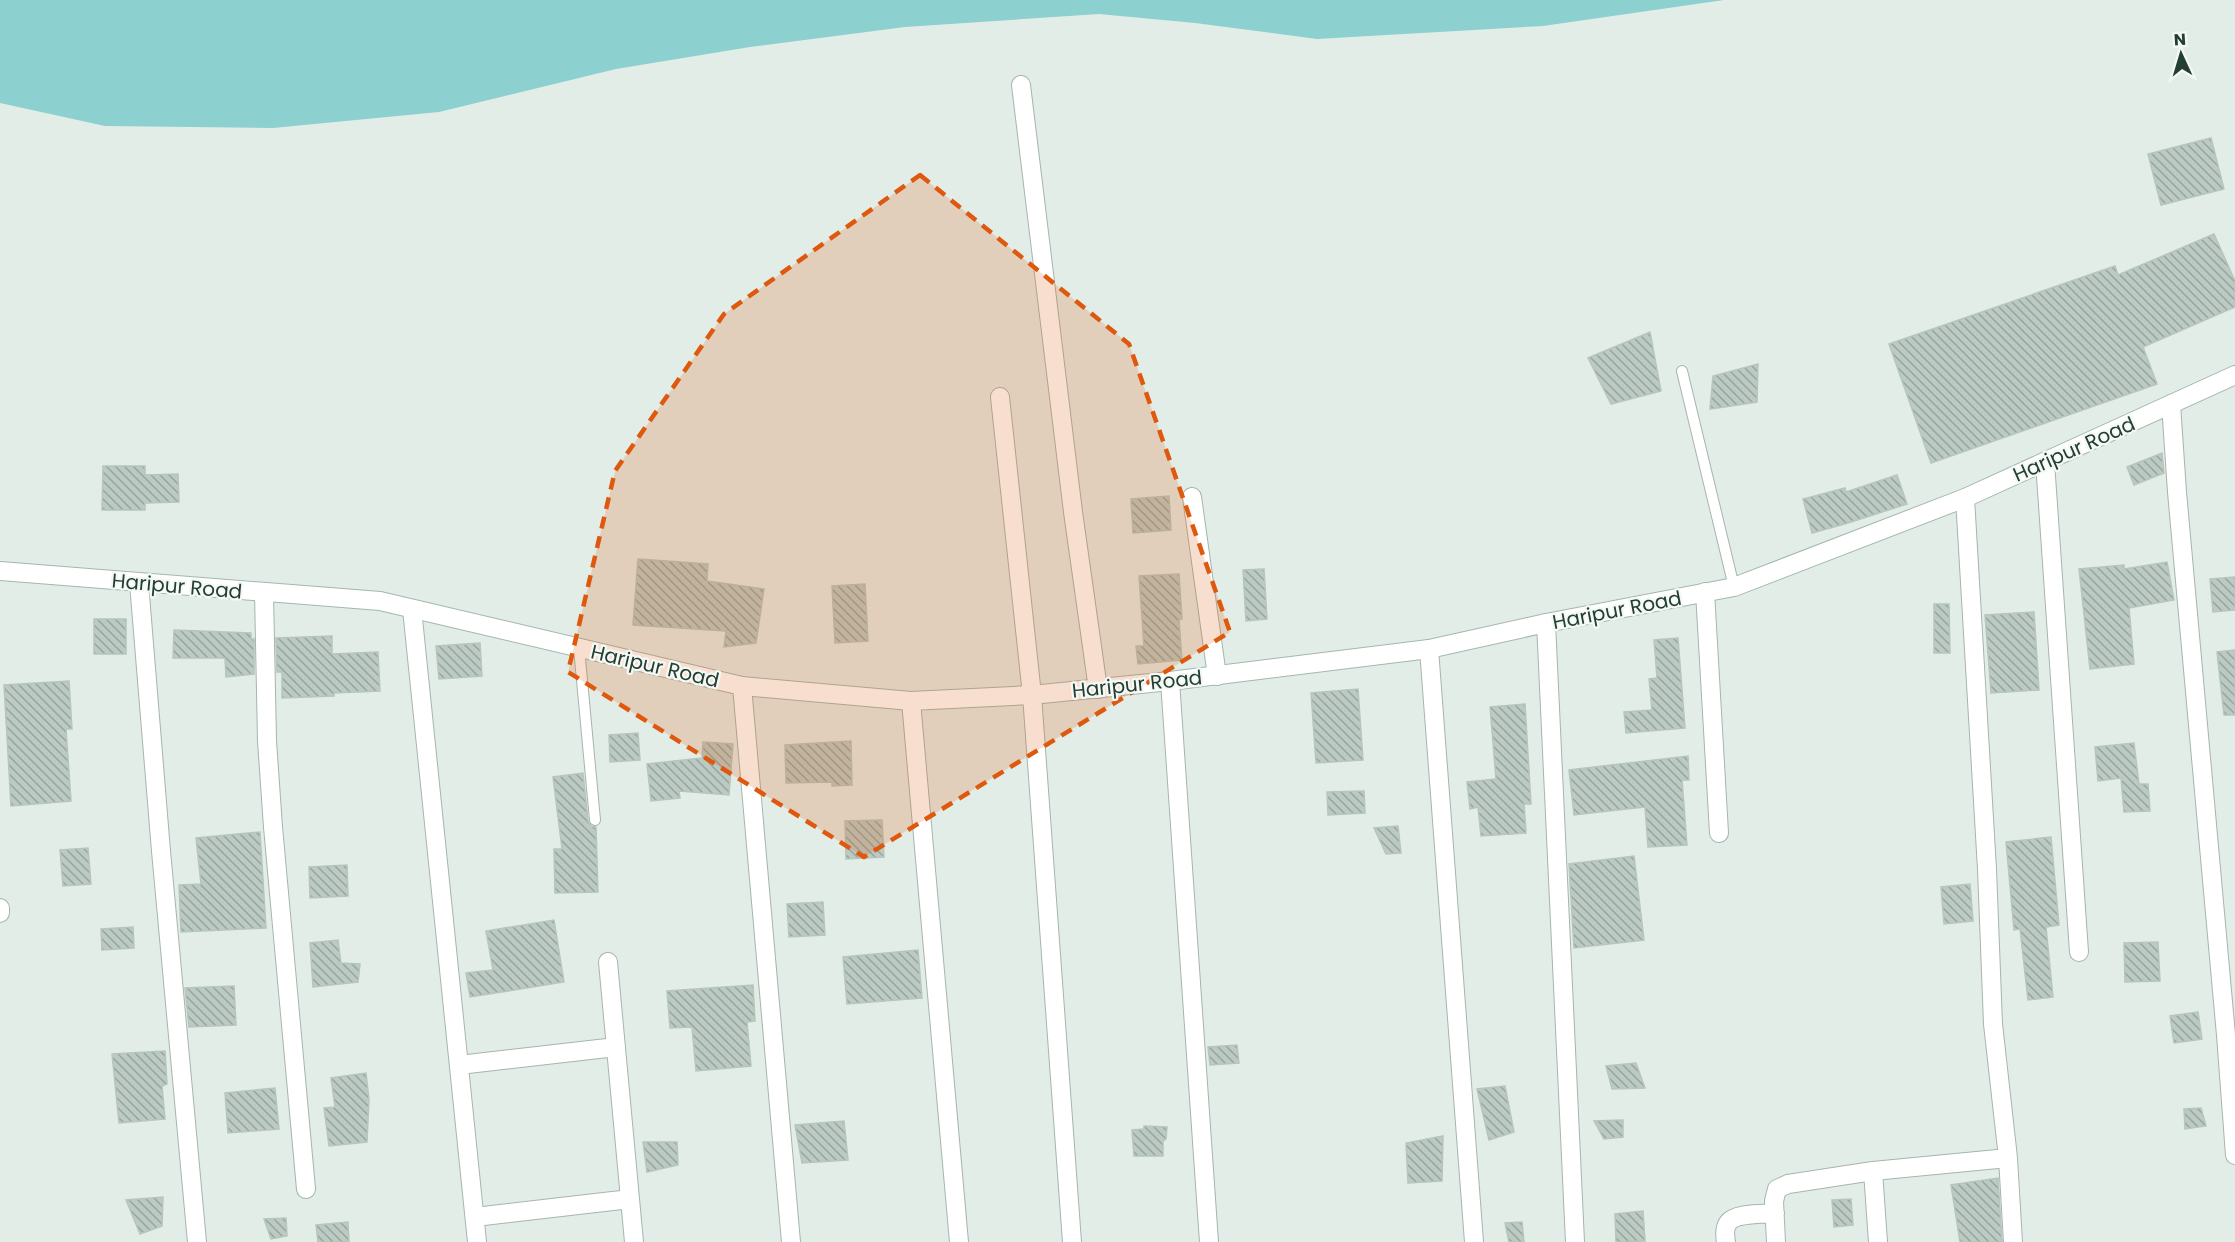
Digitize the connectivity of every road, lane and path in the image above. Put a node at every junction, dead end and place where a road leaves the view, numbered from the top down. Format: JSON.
{"nodes":[{"id":1,"x":1022,"y":85,"type":"dead end"},
{"id":2,"x":1682,"y":371,"type":"dead end"},
{"id":3,"x":2235,"y":375,"type":"edge"},
{"id":4,"x":1000,"y":397,"type":"dead end"},
{"id":5,"x":2172,"y":404,"type":"junction"},
{"id":6,"x":2045,"y":462,"type":"junction"},
{"id":7,"x":1192,"y":497,"type":"dead end"},
{"id":8,"x":1965,"y":498,"type":"junction"},
{"id":9,"x":0,"y":572,"type":"edge"},
{"id":10,"x":139,"y":583,"type":"junction"},
{"id":11,"x":1734,"y":586,"type":"junction"},
{"id":12,"x":1705,"y":592,"type":"junction"},
{"id":13,"x":264,"y":593,"type":"junction"},
{"id":14,"x":412,"y":609,"type":"junction"},
{"id":15,"x":1546,"y":623,"type":"junction"},
{"id":16,"x":579,"y":648,"type":"junction"},
{"id":17,"x":1430,"y":650,"type":"junction"},
{"id":18,"x":1217,"y":676,"type":"junction"},
{"id":19,"x":1170,"y":681,"type":"junction"},
{"id":20,"x":742,"y":686,"type":"junction"},
{"id":21,"x":1098,"y":689,"type":"junction"},
{"id":22,"x":1032,"y":695,"type":"junction"},
{"id":23,"x":911,"y":701,"type":"junction"},
{"id":24,"x":596,"y":820,"type":"dead end"},
{"id":25,"x":1719,"y":833,"type":"dead end"},
{"id":26,"x":0,"y":908,"type":"edge"},
{"id":27,"x":0,"y":913,"type":"edge"},
{"id":28,"x":2079,"y":951,"type":"dead end"},
{"id":29,"x":608,"y":962,"type":"dead end"},
{"id":30,"x":616,"y":1047,"type":"junction"},
{"id":31,"x":459,"y":1065,"type":"junction"},
{"id":32,"x":2235,"y":1155,"type":"edge"},
{"id":33,"x":2008,"y":1158,"type":"junction"},
{"id":34,"x":1873,"y":1171,"type":"junction"},
{"id":35,"x":306,"y":1189,"type":"dead end"},
{"id":36,"x":630,"y":1199,"type":"junction"},
{"id":37,"x":1775,"y":1213,"type":"junction"},
{"id":38,"x":475,"y":1216,"type":"junction"},
{"id":39,"x":197,"y":1242,"type":"edge"},
{"id":40,"x":477,"y":1242,"type":"edge"},
{"id":41,"x":634,"y":1242,"type":"edge"},
{"id":42,"x":791,"y":1242,"type":"edge"},
{"id":43,"x":959,"y":1242,"type":"edge"},
{"id":44,"x":1072,"y":1242,"type":"edge"},
{"id":45,"x":1209,"y":1242,"type":"edge"},
{"id":46,"x":1474,"y":1242,"type":"edge"},
{"id":47,"x":1575,"y":1242,"type":"edge"},
{"id":48,"x":1726,"y":1242,"type":"edge"},
{"id":49,"x":1776,"y":1242,"type":"edge"},
{"id":50,"x":1878,"y":1242,"type":"edge"},
{"id":51,"x":2013,"y":1242,"type":"edge"}],
"edges":[{"from":1,"to":21,"type":"street"},
{"from":2,"to":11,"type":"lane"},
{"from":3,"to":5,"type":"street","name":"Haripur Road"},
{"from":4,"to":22,"type":"street"},
{"from":5,"to":6,"type":"street","name":"Haripur Road"},
{"from":5,"to":32,"type":"street"},
{"from":6,"to":8,"type":"street","name":"Haripur Road"},
{"from":6,"to":28,"type":"street"},
{"from":7,"to":18,"type":"street"},
{"from":8,"to":11,"type":"street","name":"Haripur Road"},
{"from":8,"to":33,"type":"street"},
{"from":9,"to":10,"type":"street","name":"Haripur Road"},
{"from":10,"to":13,"type":"street","name":"Haripur Road"},
{"from":10,"to":39,"type":"street"},
{"from":11,"to":12,"type":"street","name":"Haripur Road"},
{"from":12,"to":15,"type":"street","name":"Haripur Road"},
{"from":12,"to":25,"type":"street"},
{"from":13,"to":14,"type":"street","name":"Haripur Road"},
{"from":13,"to":35,"type":"street"},
{"from":14,"to":16,"type":"street","name":"Haripur Road"},
{"from":14,"to":31,"type":"street"},
{"from":15,"to":17,"type":"street","name":"Haripur Road"},
{"from":15,"to":47,"type":"street"},
{"from":16,"to":20,"type":"street","name":"Haripur Road"},
{"from":16,"to":24,"type":"lane"},
{"from":17,"to":18,"type":"street","name":"Haripur Road"},
{"from":17,"to":46,"type":"street"},
{"from":18,"to":19,"type":"street","name":"Haripur Road"},
{"from":19,"to":21,"type":"street","name":"Haripur Road"},
{"from":19,"to":45,"type":"street"},
{"from":20,"to":23,"type":"street","name":"Haripur Road"},
{"from":20,"to":42,"type":"street"},
{"from":21,"to":22,"type":"street","name":"Haripur Road"},
{"from":22,"to":23,"type":"street","name":"Haripur Road"},
{"from":22,"to":44,"type":"street"},
{"from":23,"to":43,"type":"street"},
{"from":26,"to":27,"type":"street"},
{"from":29,"to":30,"type":"street"},
{"from":30,"to":31,"type":"street"},
{"from":30,"to":36,"type":"street"},
{"from":31,"to":38,"type":"street"},
{"from":33,"to":34,"type":"street"},
{"from":33,"to":51,"type":"street"},
{"from":34,"to":37,"type":"street"},
{"from":34,"to":50,"type":"street"},
{"from":36,"to":38,"type":"street"},
{"from":36,"to":41,"type":"street"},
{"from":37,"to":48,"type":"street"},
{"from":37,"to":49,"type":"street"},
{"from":38,"to":40,"type":"street"}]}
